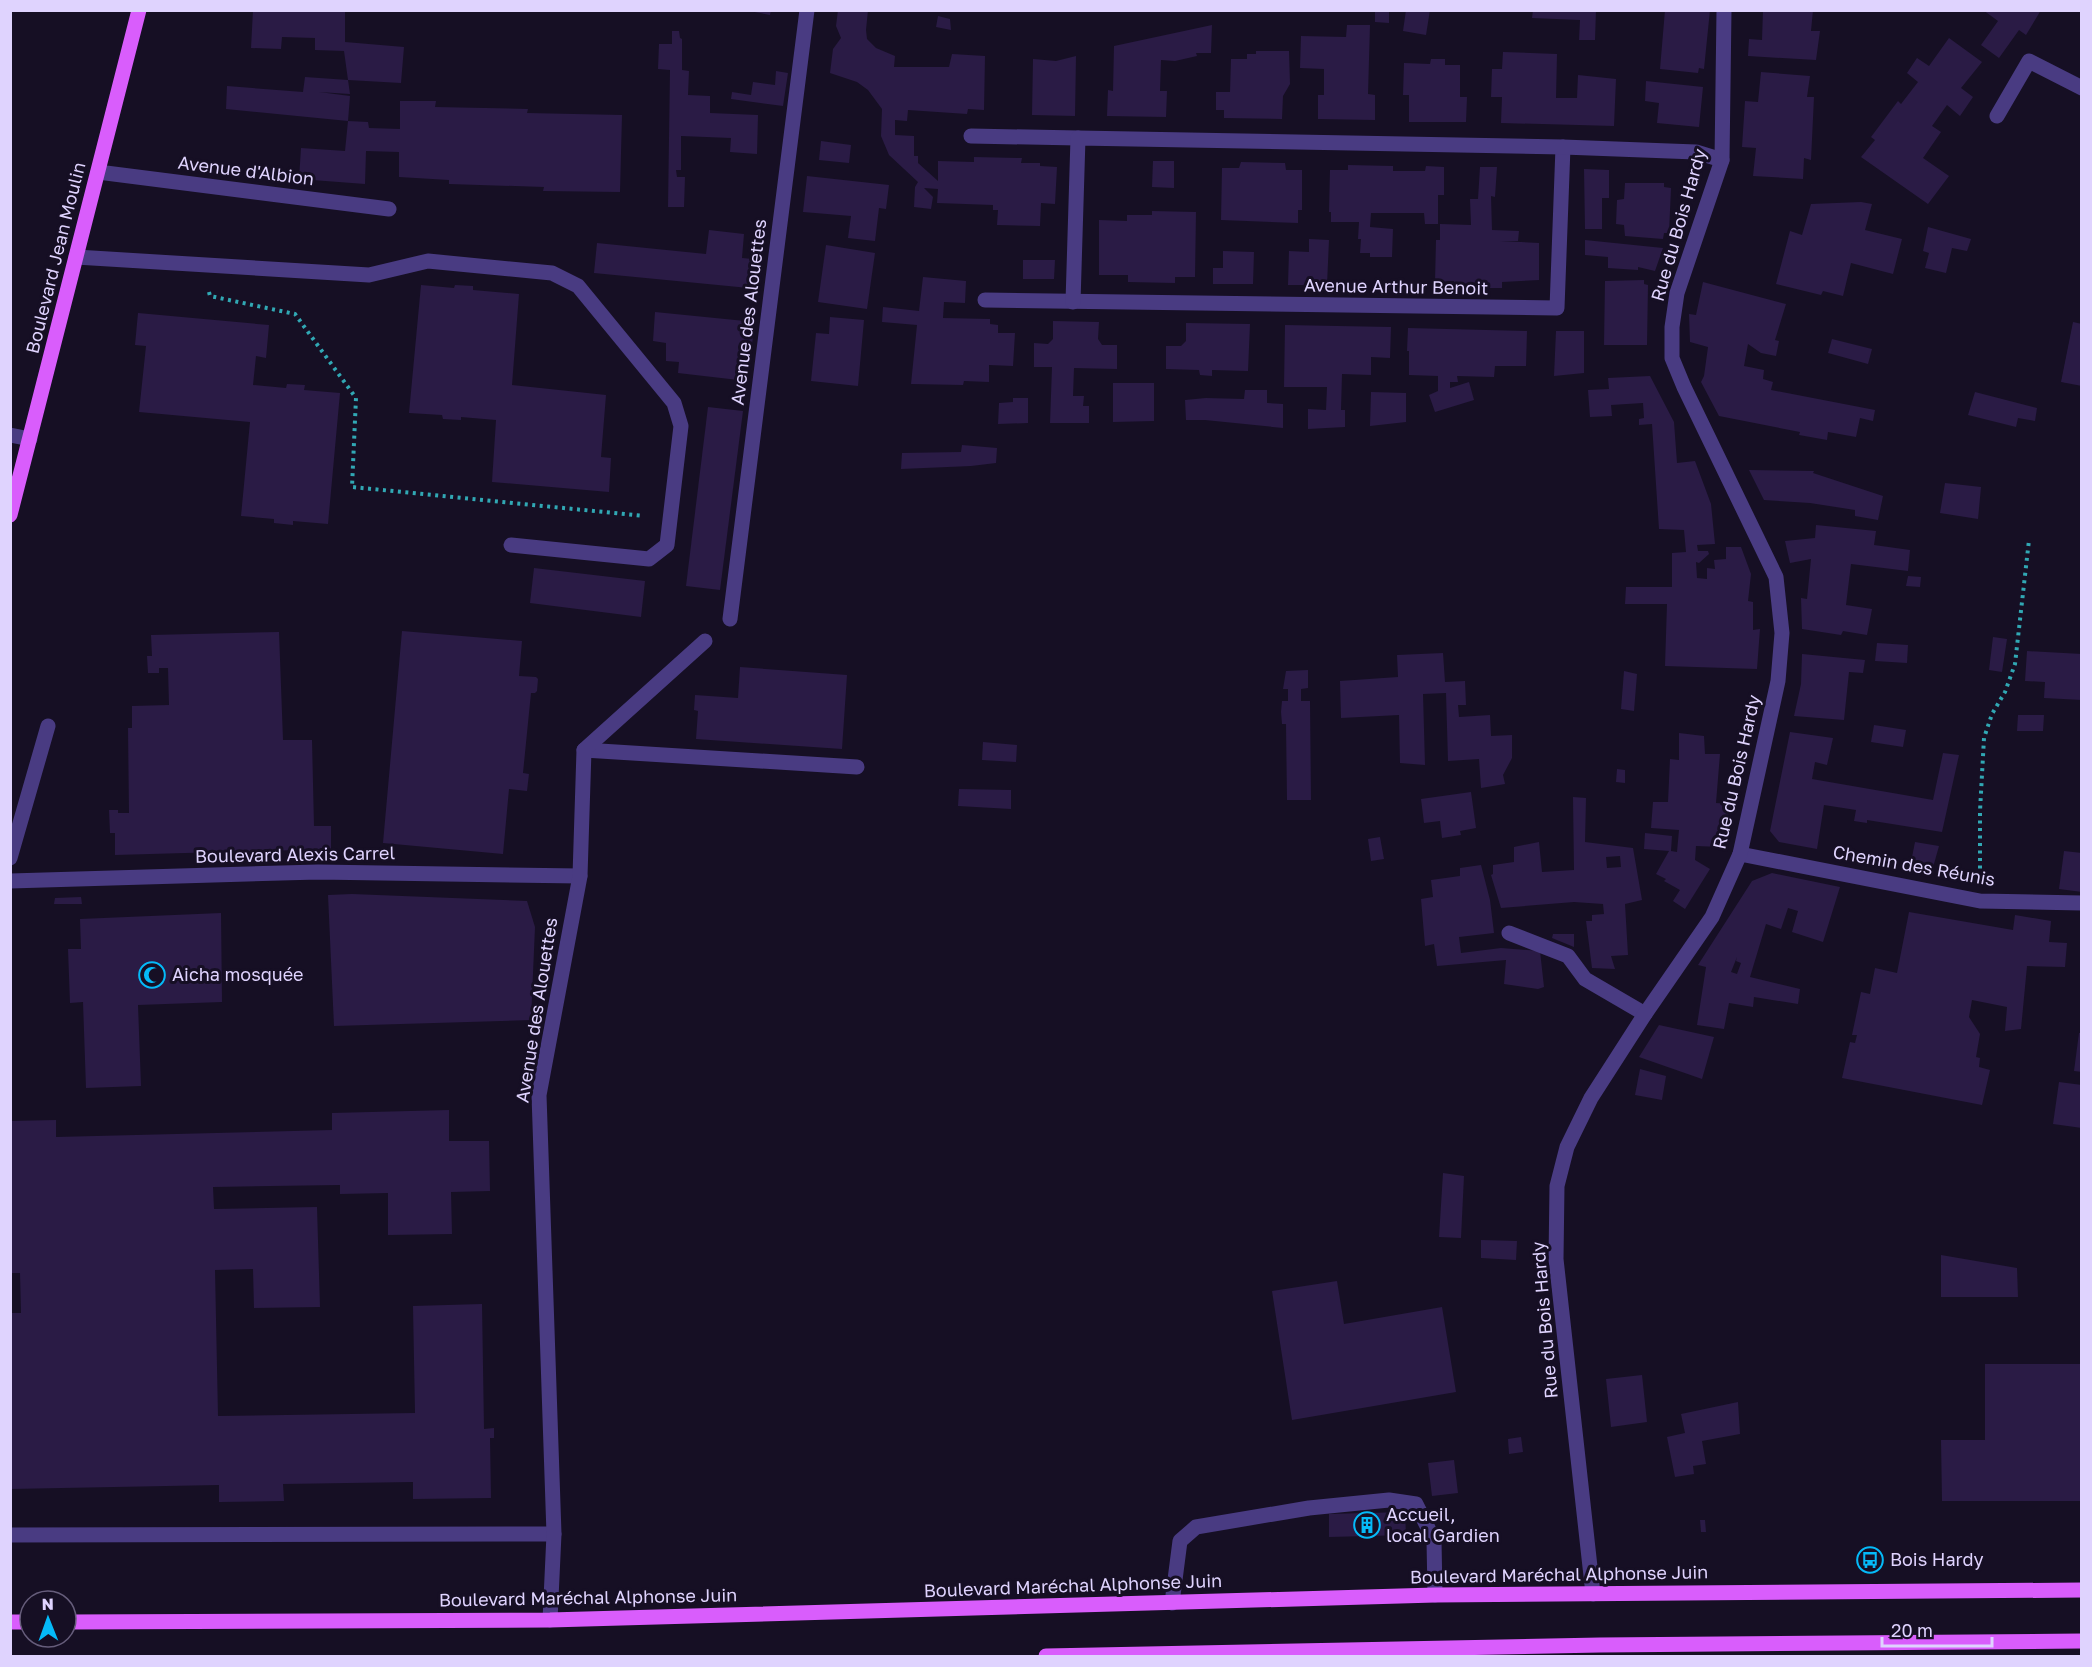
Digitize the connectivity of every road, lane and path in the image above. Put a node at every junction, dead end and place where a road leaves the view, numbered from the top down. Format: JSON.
{"nodes":[{"id":1,"x":139,"y":10,"type":"edge"},
{"id":2,"x":807,"y":10,"type":"edge"},
{"id":3,"x":1724,"y":10,"type":"edge"},
{"id":4,"x":2082,"y":88,"type":"edge"},
{"id":5,"x":1997,"y":116,"type":"dead end"},
{"id":6,"x":971,"y":136,"type":"dead end"},
{"id":7,"x":1078,"y":138,"type":"junction"},
{"id":8,"x":1563,"y":147,"type":"junction"},
{"id":9,"x":1722,"y":160,"type":"junction"},
{"id":10,"x":98,"y":172,"type":"junction"},
{"id":11,"x":389,"y":209,"type":"dead end"},
{"id":12,"x":76,"y":257,"type":"junction"},
{"id":13,"x":201,"y":265,"type":"junction"},
{"id":14,"x":985,"y":300,"type":"dead end"},
{"id":15,"x":1073,"y":302,"type":"junction"},
{"id":16,"x":10,"y":435,"type":"edge"},
{"id":17,"x":30,"y":439,"type":"junction"},
{"id":18,"x":10,"y":515,"type":"edge"},
{"id":19,"x":670,"y":518,"type":"junction"},
{"id":20,"x":2029,"y":540,"type":"dead end"},
{"id":21,"x":511,"y":545,"type":"dead end"},
{"id":22,"x":730,"y":619,"type":"dead end"},
{"id":23,"x":705,"y":641,"type":"dead end"},
{"id":24,"x":48,"y":726,"type":"dead end"},
{"id":25,"x":584,"y":750,"type":"junction"},
{"id":26,"x":857,"y":767,"type":"dead end"},
{"id":27,"x":1740,"y":854,"type":"junction"},
{"id":28,"x":10,"y":858,"type":"edge"},
{"id":29,"x":580,"y":876,"type":"junction"},
{"id":30,"x":10,"y":881,"type":"edge"},
{"id":31,"x":1980,"y":901,"type":"junction"},
{"id":32,"x":2082,"y":903,"type":"edge"},
{"id":33,"x":1509,"y":933,"type":"dead end"},
{"id":34,"x":1645,"y":1014,"type":"junction"},
{"id":35,"x":554,"y":1534,"type":"junction"},
{"id":36,"x":10,"y":1535,"type":"edge"},
{"id":37,"x":2082,"y":1590,"type":"edge"},
{"id":38,"x":1593,"y":1594,"type":"junction"},
{"id":39,"x":1435,"y":1595,"type":"junction"},
{"id":40,"x":1172,"y":1603,"type":"junction"},
{"id":41,"x":550,"y":1620,"type":"junction"},
{"id":42,"x":78,"y":1622,"type":"edge"},
{"id":43,"x":2082,"y":1641,"type":"edge"},
{"id":44,"x":1046,"y":1656,"type":"edge"}],
"edges":[{"from":1,"to":10,"type":"main road","name":"Boulevard Jean Moulin"},
{"from":2,"to":22,"type":"street","name":"Avenue des Alouettes"},
{"from":3,"to":9,"type":"street","name":"Rue du Bois Hardy"},
{"from":4,"to":5,"type":"street"},
{"from":6,"to":7,"type":"street"},
{"from":7,"to":8,"type":"street"},
{"from":7,"to":15,"type":"street"},
{"from":8,"to":9,"type":"street"},
{"from":8,"to":15,"type":"street","name":"Avenue Arthur Benoit"},
{"from":9,"to":27,"type":"street","name":"Rue du Bois Hardy"},
{"from":10,"to":11,"type":"street","name":"Avenue d'Albion"},
{"from":10,"to":12,"type":"main road","name":"Boulevard Jean Moulin"},
{"from":12,"to":13,"type":"street"},
{"from":12,"to":17,"type":"main road","name":"Boulevard Jean Moulin"},
{"from":13,"to":19,"type":"path"},
{"from":13,"to":19,"type":"street"},
{"from":14,"to":15,"type":"street","name":"Avenue Arthur Benoit"},
{"from":16,"to":17,"type":"street"},
{"from":17,"to":18,"type":"main road","name":"Boulevard Jean Moulin"},
{"from":19,"to":21,"type":"street"},
{"from":20,"to":31,"type":"path"},
{"from":23,"to":25,"type":"street"},
{"from":24,"to":28,"type":"street"},
{"from":25,"to":26,"type":"street"},
{"from":25,"to":29,"type":"street","name":"Avenue des Alouettes"},
{"from":27,"to":31,"type":"street","name":"Chemin des Réunis"},
{"from":27,"to":34,"type":"street","name":"Rue du Bois Hardy"},
{"from":29,"to":30,"type":"street","name":"Boulevard Alexis Carrel"},
{"from":29,"to":35,"type":"street","name":"Avenue des Alouettes"},
{"from":31,"to":32,"type":"street","name":"Chemin des Réunis"},
{"from":33,"to":34,"type":"street"},
{"from":34,"to":38,"type":"street","name":"Rue du Bois Hardy"},
{"from":35,"to":36,"type":"street"},
{"from":35,"to":41,"type":"street","name":"Avenue des Alouettes"},
{"from":37,"to":38,"type":"main road","name":"Boulevard Maréchal Alphonse Juin"},
{"from":38,"to":39,"type":"main road","name":"Boulevard Maréchal Alphonse Juin"},
{"from":39,"to":40,"type":"main road","name":"Boulevard Maréchal Alphonse Juin"},
{"from":39,"to":40,"type":"street"},
{"from":40,"to":41,"type":"main road","name":"Boulevard Maréchal Alphonse Juin"},
{"from":41,"to":42,"type":"main road","name":"Boulevard Maréchal Alphonse Juin"},
{"from":43,"to":44,"type":"main road"}]}
